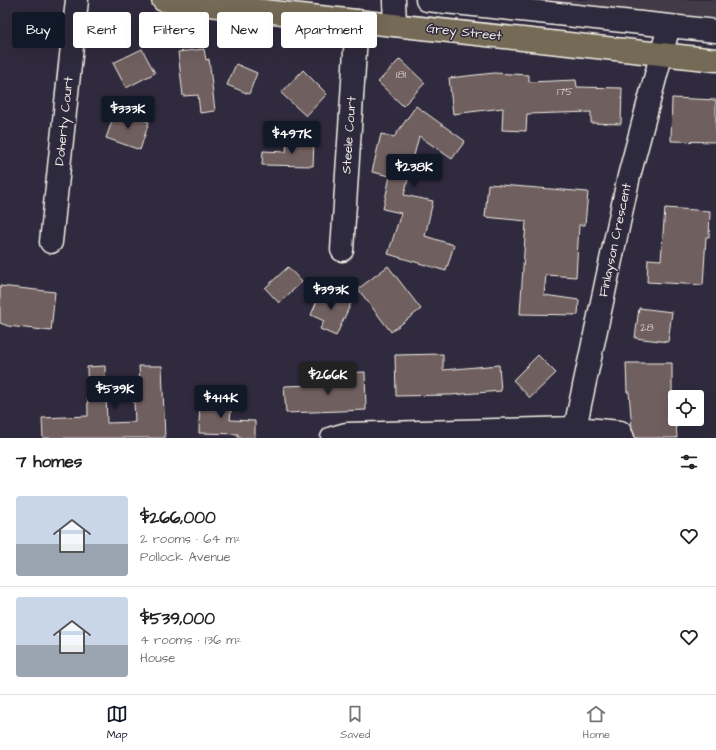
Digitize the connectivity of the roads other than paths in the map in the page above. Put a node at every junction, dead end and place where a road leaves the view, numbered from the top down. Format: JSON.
{"nodes":[{"id":1,"x":77,"y":0,"type":"edge"},
{"id":2,"x":163,"y":0,"type":"edge"},
{"id":3,"x":394,"y":0,"type":"edge"},
{"id":4,"x":427,"y":0,"type":"edge"},
{"id":5,"x":281,"y":13,"type":"edge"},
{"id":6,"x":377,"y":23,"type":"edge"},
{"id":7,"x":395,"y":25,"type":"junction"},
{"id":8,"x":669,"y":26,"type":"junction"},
{"id":9,"x":716,"y":31,"type":"edge"},
{"id":10,"x":355,"y":48,"type":"edge"},
{"id":11,"x":662,"y":54,"type":"junction"},
{"id":12,"x":716,"y":60,"type":"edge"},
{"id":13,"x":51,"y":242,"type":"dead end"},
{"id":14,"x":342,"y":250,"type":"dead end"},
{"id":15,"x":575,"y":433,"type":"edge"},
{"id":16,"x":332,"y":438,"type":"edge"},
{"id":17,"x":624,"y":438,"type":"edge"}],
"edges":[{"from":1,"to":13,"type":"street","name":"Doherty Court"},
{"from":2,"to":5,"type":"main road","name":"Grey Street"},
{"from":3,"to":7,"type":"street"},
{"from":4,"to":8,"type":"street"},
{"from":6,"to":7,"type":"main road","name":"Grey Street"},
{"from":7,"to":11,"type":"main road","name":"Grey Street"},
{"from":8,"to":9,"type":"street"},
{"from":8,"to":11,"type":"street","name":"Finlayson Crescent"},
{"from":10,"to":14,"type":"street","name":"Steele Court"},
{"from":11,"to":12,"type":"main road","name":"Grey Street"},
{"from":11,"to":15,"type":"street","name":"Finlayson Crescent"},
{"from":15,"to":16,"type":"street"},
{"from":15,"to":17,"type":"street"}]}
